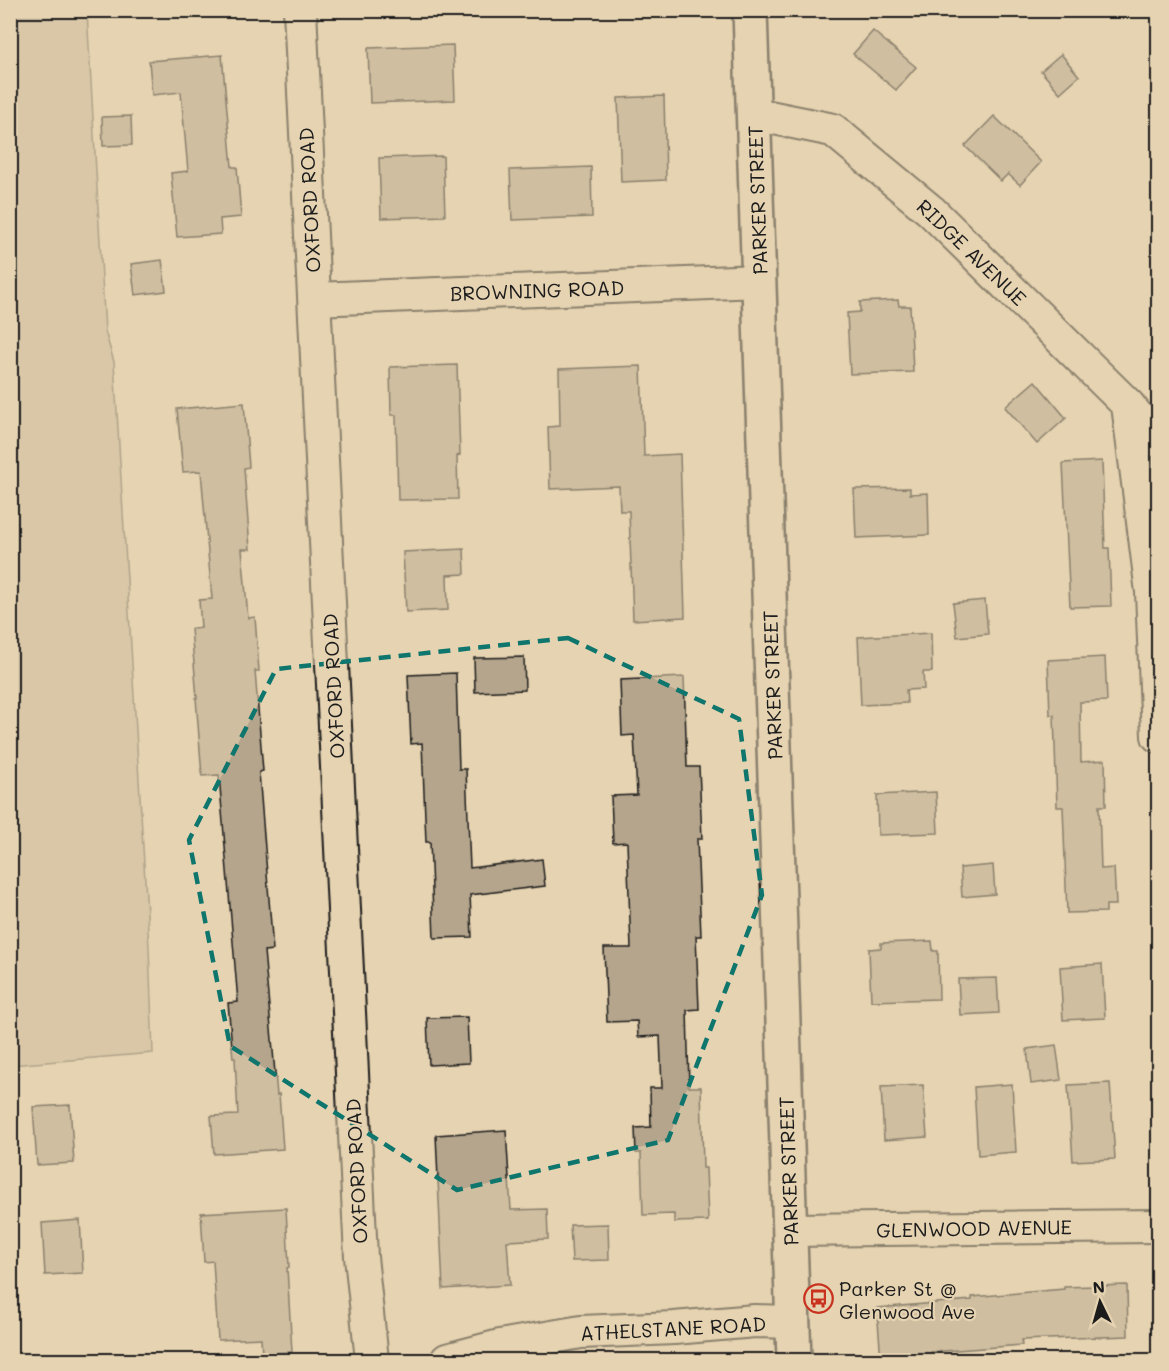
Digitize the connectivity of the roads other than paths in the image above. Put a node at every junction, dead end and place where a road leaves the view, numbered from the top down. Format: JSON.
{"nodes":[{"id":1,"x":300,"y":10,"type":"edge"},
{"id":2,"x":750,"y":10,"type":"edge"},
{"id":3,"x":754,"y":114,"type":"junction"},
{"id":4,"x":759,"y":281,"type":"junction"},
{"id":5,"x":315,"y":299,"type":"junction"},
{"id":6,"x":1128,"y":405,"type":"junction"},
{"id":7,"x":1158,"y":441,"type":"edge"},
{"id":8,"x":1158,"y":736,"type":"edge"},
{"id":9,"x":1158,"y":1226,"type":"edge"},
{"id":10,"x":790,"y":1230,"type":"junction"},
{"id":11,"x":793,"y":1322,"type":"junction"},
{"id":12,"x":372,"y":1360,"type":"edge"},
{"id":13,"x":447,"y":1360,"type":"edge"},
{"id":14,"x":795,"y":1360,"type":"edge"}],
"edges":[{"from":1,"to":5,"type":"street","name":"OXFORD ROAD"},
{"from":2,"to":3,"type":"main road","name":"PARKER STREET"},
{"from":3,"to":4,"type":"main road","name":"PARKER STREET"},
{"from":3,"to":6,"type":"street","name":"RIDGE AVENUE"},
{"from":4,"to":5,"type":"street","name":"BROWNING ROAD"},
{"from":4,"to":10,"type":"main road","name":"PARKER STREET"},
{"from":5,"to":12,"type":"street","name":"OXFORD ROAD"},
{"from":6,"to":7,"type":"street","name":"RIDGE AVENUE"},
{"from":6,"to":8,"type":"street"},
{"from":9,"to":10,"type":"street","name":"GLENWOOD AVENUE"},
{"from":10,"to":11,"type":"main road","name":"PARKER STREET"},
{"from":11,"to":13,"type":"street","name":"ATHELSTANE ROAD"},
{"from":11,"to":14,"type":"main road","name":"PARKER STREET"}]}
